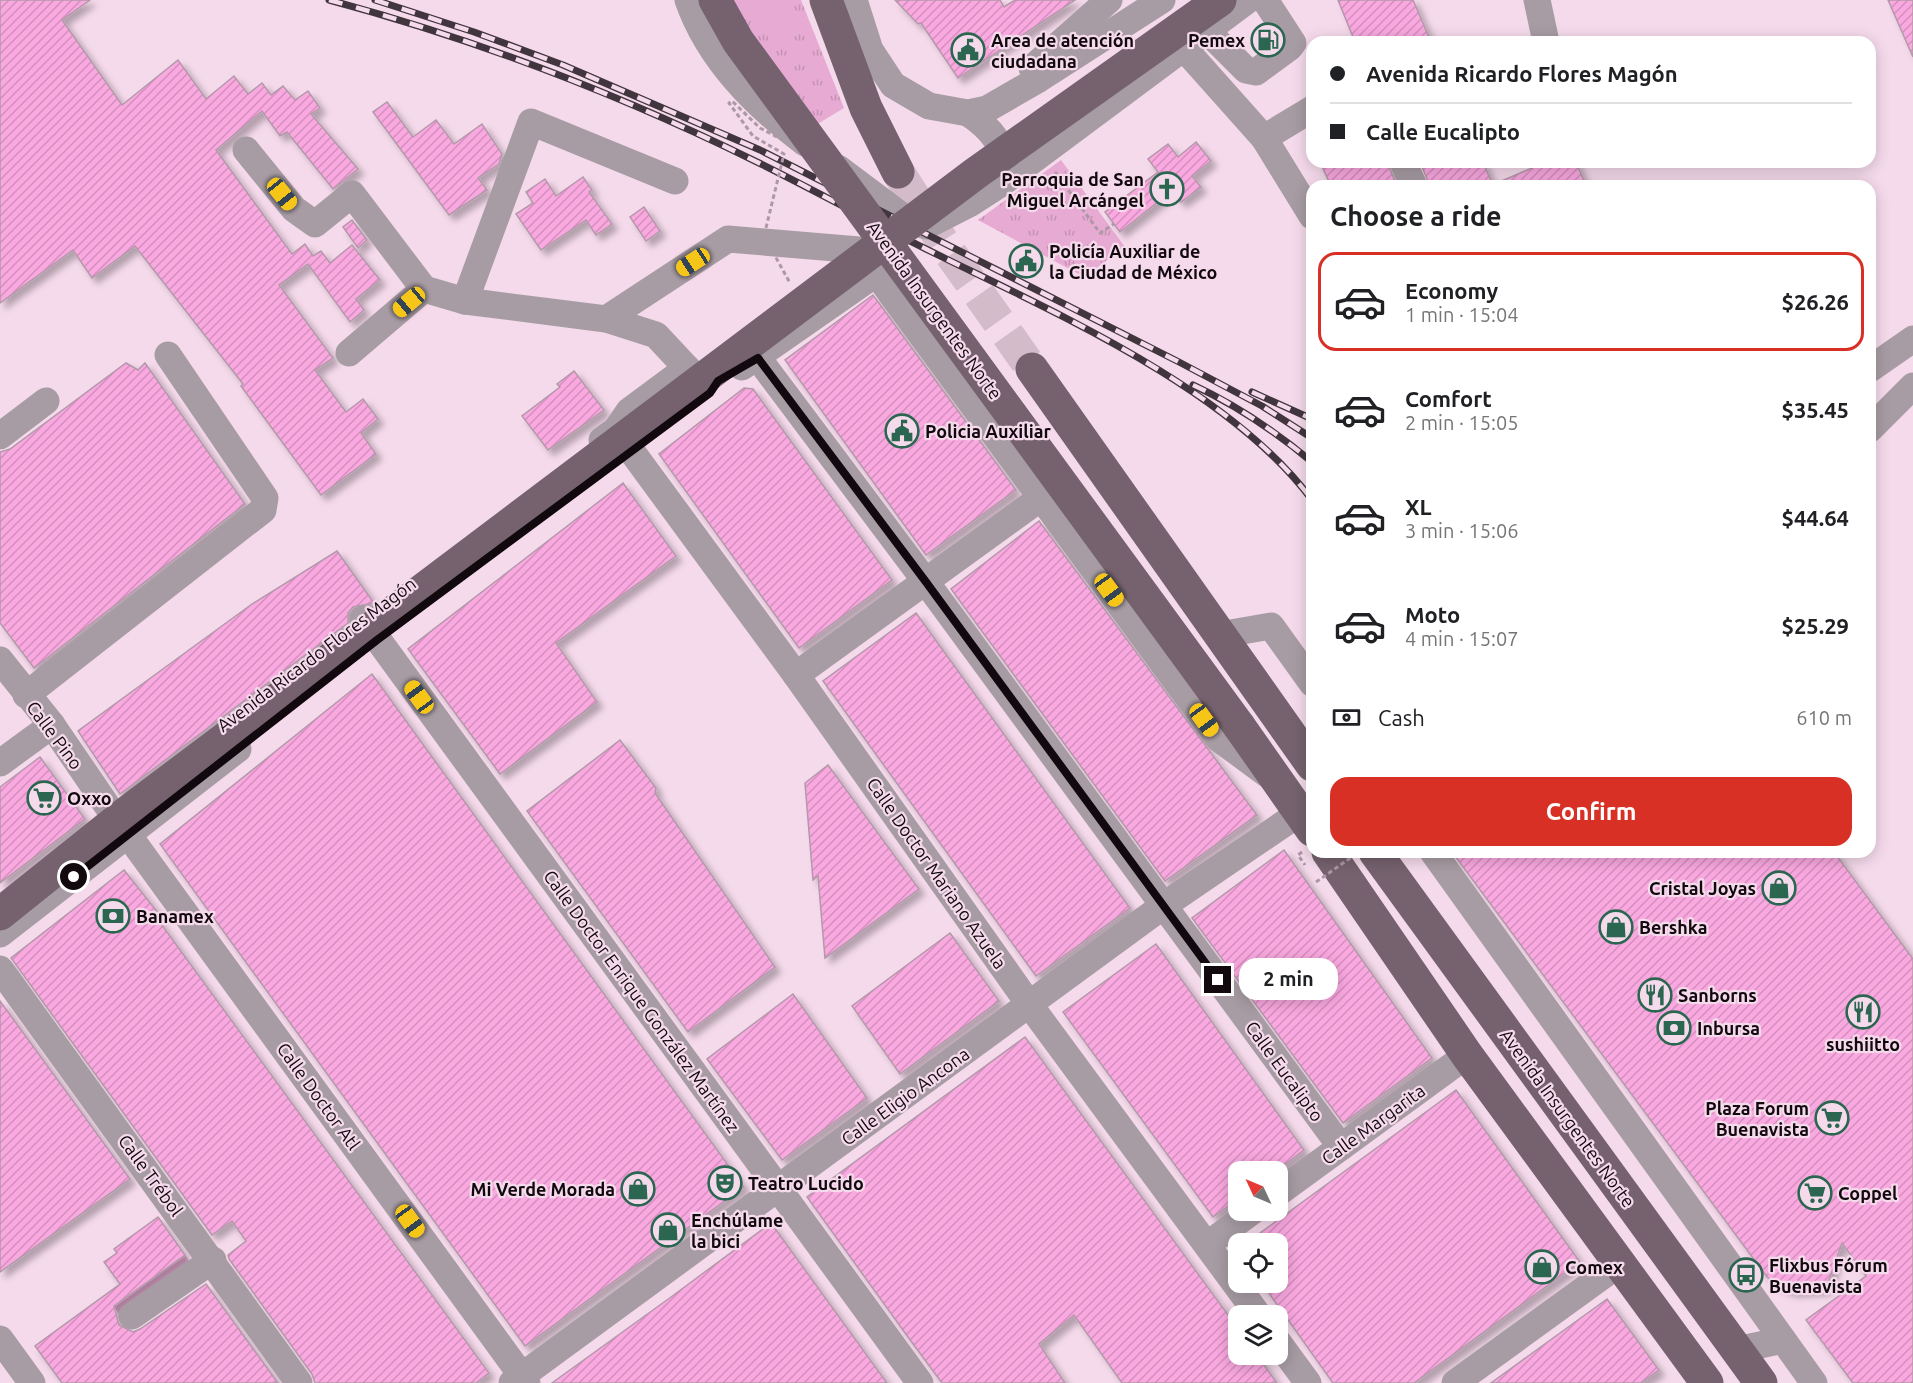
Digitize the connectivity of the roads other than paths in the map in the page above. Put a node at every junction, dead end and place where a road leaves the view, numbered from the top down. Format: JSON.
{"nodes":[{"id":1,"x":826,"y":0,"type":"edge"},
{"id":2,"x":854,"y":0,"type":"edge"},
{"id":3,"x":1109,"y":0,"type":"edge"},
{"id":4,"x":1162,"y":0,"type":"edge"},
{"id":5,"x":1220,"y":0,"type":"edge"},
{"id":6,"x":1248,"y":0,"type":"edge"},
{"id":7,"x":1265,"y":0,"type":"edge"},
{"id":8,"x":1537,"y":0,"type":"edge"},
{"id":9,"x":690,"y":1,"type":"edge"},
{"id":10,"x":1206,"y":30,"type":"junction"},
{"id":11,"x":1545,"y":36,"type":"edge"},
{"id":12,"x":1182,"y":46,"type":"junction"},
{"id":13,"x":1039,"y":79,"type":"junction"},
{"id":14,"x":977,"y":111,"type":"junction"},
{"id":15,"x":1306,"y":113,"type":"edge"},
{"id":16,"x":1074,"y":128,"type":"junction"},
{"id":17,"x":1264,"y":138,"type":"junction"},
{"id":18,"x":246,"y":150,"type":"dead end"},
{"id":19,"x":898,"y":172,"type":"tunnel mouth"},
{"id":20,"x":675,"y":181,"type":"dead end"},
{"id":21,"x":1002,"y":183,"type":"junction"},
{"id":22,"x":1306,"y":206,"type":"edge"},
{"id":23,"x":877,"y":273,"type":"junction"},
{"id":24,"x":424,"y":289,"type":"junction"},
{"id":25,"x":465,"y":300,"type":"junction"},
{"id":26,"x":606,"y":319,"type":"junction"},
{"id":27,"x":1913,"y":339,"type":"edge"},
{"id":28,"x":349,"y":353,"type":"dead end"},
{"id":29,"x":168,"y":355,"type":"dead end"},
{"id":30,"x":758,"y":358,"type":"junction"},
{"id":31,"x":1876,"y":365,"type":"edge"},
{"id":32,"x":1032,"y":369,"type":"tunnel mouth"},
{"id":33,"x":705,"y":382,"type":"junction"},
{"id":34,"x":1913,"y":386,"type":"edge"},
{"id":35,"x":46,"y":401,"type":"dead end"},
{"id":36,"x":1876,"y":423,"type":"edge"},
{"id":37,"x":626,"y":430,"type":"junction"},
{"id":38,"x":0,"y":436,"type":"edge"},
{"id":39,"x":1042,"y":497,"type":"junction"},
{"id":40,"x":926,"y":582,"type":"junction"},
{"id":41,"x":370,"y":629,"type":"junction"},
{"id":42,"x":1219,"y":635,"type":"junction"},
{"id":43,"x":0,"y":660,"type":"edge"},
{"id":44,"x":796,"y":675,"type":"junction"},
{"id":45,"x":1306,"y":675,"type":"edge"},
{"id":46,"x":26,"y":695,"type":"junction"},
{"id":47,"x":52,"y":725,"type":"junction"},
{"id":48,"x":1306,"y":757,"type":"edge"},
{"id":49,"x":0,"y":763,"type":"edge"},
{"id":50,"x":1281,"y":784,"type":"junction"},
{"id":51,"x":110,"y":810,"type":"junction"},
{"id":52,"x":1306,"y":820,"type":"edge"},
{"id":53,"x":1306,"y":822,"type":"edge"},
{"id":54,"x":129,"y":834,"type":"junction"},
{"id":55,"x":1379,"y":858,"type":"edge"},
{"id":56,"x":1437,"y":858,"type":"edge"},
{"id":57,"x":1322,"y":867,"type":"edge"},
{"id":58,"x":0,"y":895,"type":"edge"},
{"id":59,"x":1164,"y":906,"type":"junction"},
{"id":60,"x":0,"y":914,"type":"edge"},
{"id":61,"x":0,"y":934,"type":"edge"},
{"id":62,"x":0,"y":969,"type":"edge"},
{"id":63,"x":1029,"y":1004,"type":"junction"},
{"id":64,"x":1467,"y":1055,"type":"junction"},
{"id":65,"x":1341,"y":1147,"type":"junction"},
{"id":66,"x":1288,"y":1186,"type":"edge"},
{"id":67,"x":779,"y":1189,"type":"junction"},
{"id":68,"x":1239,"y":1221,"type":"edge"},
{"id":69,"x":1207,"y":1245,"type":"junction"},
{"id":70,"x":213,"y":1260,"type":"junction"},
{"id":71,"x":1619,"y":1264,"type":"junction"},
{"id":72,"x":1250,"y":1305,"type":"edge"},
{"id":73,"x":132,"y":1316,"type":"dead end"},
{"id":74,"x":0,"y":1339,"type":"edge"},
{"id":75,"x":1783,"y":1340,"type":"junction"},
{"id":76,"x":1737,"y":1350,"type":"junction"},
{"id":77,"x":1288,"y":1356,"type":"edge"},
{"id":78,"x":520,"y":1381,"type":"edge"},
{"id":79,"x":32,"y":1383,"type":"edge"},
{"id":80,"x":299,"y":1383,"type":"edge"},
{"id":81,"x":920,"y":1383,"type":"edge"},
{"id":82,"x":1308,"y":1383,"type":"edge"},
{"id":83,"x":1455,"y":1383,"type":"edge"},
{"id":84,"x":1707,"y":1383,"type":"edge"},
{"id":85,"x":1761,"y":1383,"type":"edge"},
{"id":86,"x":1814,"y":1383,"type":"edge"}],
"edges":[{"from":1,"to":19,"type":"main road"},
{"from":2,"to":14,"type":"street"},
{"from":3,"to":14,"type":"street"},
{"from":4,"to":13,"type":"street"},
{"from":5,"to":60,"type":"main road","name":"Avenida Ricardo Flores Magón","bridge":true},
{"from":6,"to":10,"type":"street","name":"Avenida Insurgentes Norte"},
{"from":7,"to":10,"type":"street"},
{"from":8,"to":11,"type":"street"},
{"from":9,"to":21,"type":"street","name":"Avenida Insurgentes Norte"},
{"from":9,"to":50,"type":"main road","name":"Avenida Insurgentes Norte","bridge":true},
{"from":10,"to":12,"type":"street","name":"Avenida Insurgentes Norte"},
{"from":12,"to":16,"type":"street","name":"Avenida Insurgentes Norte"},
{"from":12,"to":17,"type":"street"},
{"from":13,"to":14,"type":"street"},
{"from":13,"to":16,"type":"street"},
{"from":14,"to":21,"type":"street"},
{"from":15,"to":17,"type":"street"},
{"from":16,"to":21,"type":"street","name":"Avenida Insurgentes Norte"},
{"from":17,"to":22,"type":"street"},
{"from":18,"to":24,"type":"street"},
{"from":20,"to":25,"type":"street"},
{"from":23,"to":26,"type":"street","name":"Avenida Insurgentes Norte"},
{"from":23,"to":30,"type":"street","name":"Avenida Ricardo Flores Magón"},
{"from":23,"to":39,"type":"street","name":"Avenida Insurgentes Norte"},
{"from":24,"to":25,"type":"street"},
{"from":24,"to":28,"type":"street"},
{"from":25,"to":26,"type":"street"},
{"from":26,"to":33,"type":"street"},
{"from":27,"to":31,"type":"street"},
{"from":29,"to":46,"type":"street"},
{"from":30,"to":33,"type":"street","name":"Avenida Ricardo Flores Magón"},
{"from":30,"to":40,"type":"street","name":"Calle Eucalipto"},
{"from":32,"to":42,"type":"main road"},
{"from":33,"to":37,"type":"street","name":"Avenida Ricardo Flores Magón"},
{"from":33,"to":37,"type":"street","name":"Avenida Ricardo Flores Magón"},
{"from":34,"to":36,"type":"street"},
{"from":35,"to":38,"type":"street"},
{"from":37,"to":41,"type":"street","name":"Avenida Ricardo Flores Magón"},
{"from":37,"to":44,"type":"street","name":"Calle Doctor Mariano Azuela"},
{"from":39,"to":40,"type":"street"},
{"from":39,"to":50,"type":"street","name":"Avenida Insurgentes Norte"},
{"from":40,"to":44,"type":"street"},
{"from":40,"to":59,"type":"street","name":"Calle Eucalipto"},
{"from":41,"to":51,"type":"street","name":"Avenida Ricardo Flores Magón"},
{"from":41,"to":54,"type":"street","name":"Avenida Ricardo Flores Magón"},
{"from":41,"to":67,"type":"street","name":"Calle Doctor Enrique González Martínez"},
{"from":42,"to":45,"type":"street"},
{"from":42,"to":48,"type":"main road"},
{"from":43,"to":46,"type":"street","name":"Calle Pino"},
{"from":44,"to":63,"type":"street","name":"Calle Doctor Mariano Azuela"},
{"from":46,"to":47,"type":"street","name":"Calle Pino"},
{"from":47,"to":49,"type":"street"},
{"from":47,"to":51,"type":"street","name":"Calle Pino"},
{"from":50,"to":52,"type":"main road","name":"Avenida Insurgentes Norte"},
{"from":51,"to":54,"type":"street","name":"Calle Doctor Atl"},
{"from":51,"to":58,"type":"street","name":"Avenida Ricardo Flores Magón"},
{"from":53,"to":59,"type":"street","name":"Calle Eligio Ancona"},
{"from":54,"to":61,"type":"street","name":"Avenida Ricardo Flores Magón"},
{"from":54,"to":78,"type":"street","name":"Calle Doctor Atl"},
{"from":55,"to":76,"type":"main road","name":"Avenida Insurgentes Norte"},
{"from":56,"to":75,"type":"street"},
{"from":57,"to":64,"type":"main road"},
{"from":59,"to":63,"type":"street","name":"Calle Eligio Ancona"},
{"from":59,"to":65,"type":"street","name":"Calle Eucalipto"},
{"from":62,"to":70,"type":"street","name":"Calle Trébol"},
{"from":63,"to":67,"type":"street","name":"Calle Eligio Ancona"},
{"from":63,"to":69,"type":"street","name":"Calle Doctor Mariano Azuela"},
{"from":64,"to":65,"type":"street","name":"Calle Margarita"},
{"from":64,"to":71,"type":"main road"},
{"from":65,"to":66,"type":"street","name":"Calle Margarita"},
{"from":67,"to":78,"type":"street","name":"Calle Eligio Ancona"},
{"from":67,"to":81,"type":"street","name":"Calle Doctor Enrique González Martínez"},
{"from":68,"to":69,"type":"street"},
{"from":69,"to":72,"type":"street","name":"Calle Doctor Mariano Azuela"},
{"from":70,"to":73,"type":"street"},
{"from":70,"to":80,"type":"street","name":"Calle Trébol"},
{"from":71,"to":83,"type":"street"},
{"from":71,"to":84,"type":"main road"},
{"from":74,"to":79,"type":"street"},
{"from":75,"to":76,"type":"street"},
{"from":75,"to":86,"type":"street"},
{"from":76,"to":85,"type":"main road","name":"Avenida Insurgentes Norte"},
{"from":77,"to":82,"type":"street"}]}
